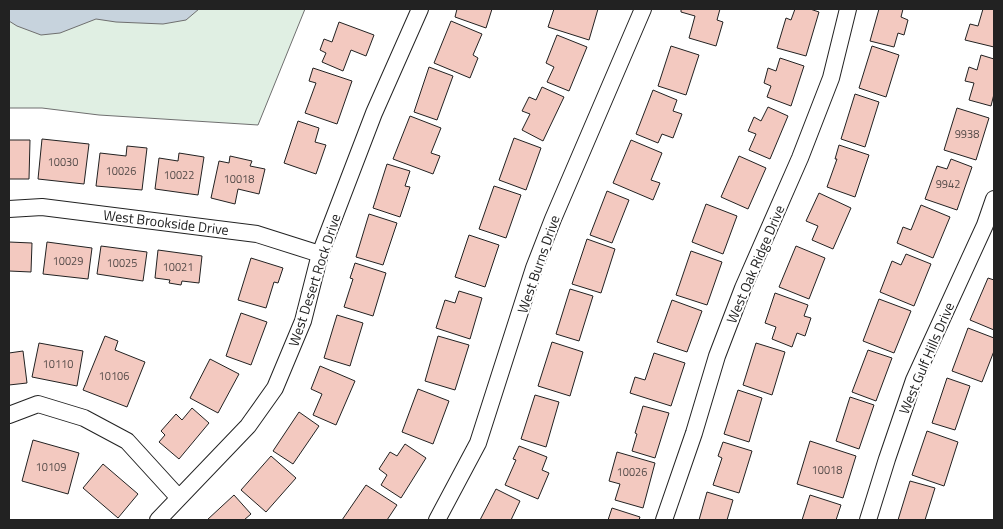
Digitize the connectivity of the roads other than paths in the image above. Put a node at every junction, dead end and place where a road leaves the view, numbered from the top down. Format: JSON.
{"nodes":[{"id":1,"x":420,"y":9,"type":"edge"},
{"id":2,"x":643,"y":9,"type":"edge"},
{"id":3,"x":848,"y":9,"type":"edge"},
{"id":4,"x":994,"y":199,"type":"edge"},
{"id":5,"x":9,"y":209,"type":"edge"},
{"id":6,"x":320,"y":254,"type":"junction"},
{"id":7,"x":9,"y":416,"type":"edge"},
{"id":8,"x":179,"y":498,"type":"junction"},
{"id":9,"x":158,"y":520,"type":"edge"},
{"id":10,"x":437,"y":520,"type":"edge"},
{"id":11,"x":664,"y":520,"type":"edge"},
{"id":12,"x":868,"y":520,"type":"edge"}],
"edges":[{"from":1,"to":6,"type":"street","name":"West Desert Rock Drive"},
{"from":2,"to":10,"type":"street","name":"West Burns Drive"},
{"from":3,"to":11,"type":"street","name":"West Oak Ridge Drive"},
{"from":4,"to":12,"type":"street","name":"West Gulf Hills Drive"},
{"from":5,"to":6,"type":"street","name":"West Brookside Drive"},
{"from":6,"to":8,"type":"street","name":"West Desert Rock Drive"},
{"from":7,"to":8,"type":"street"},
{"from":8,"to":9,"type":"street","name":"West Desert Rock Drive"}]}
